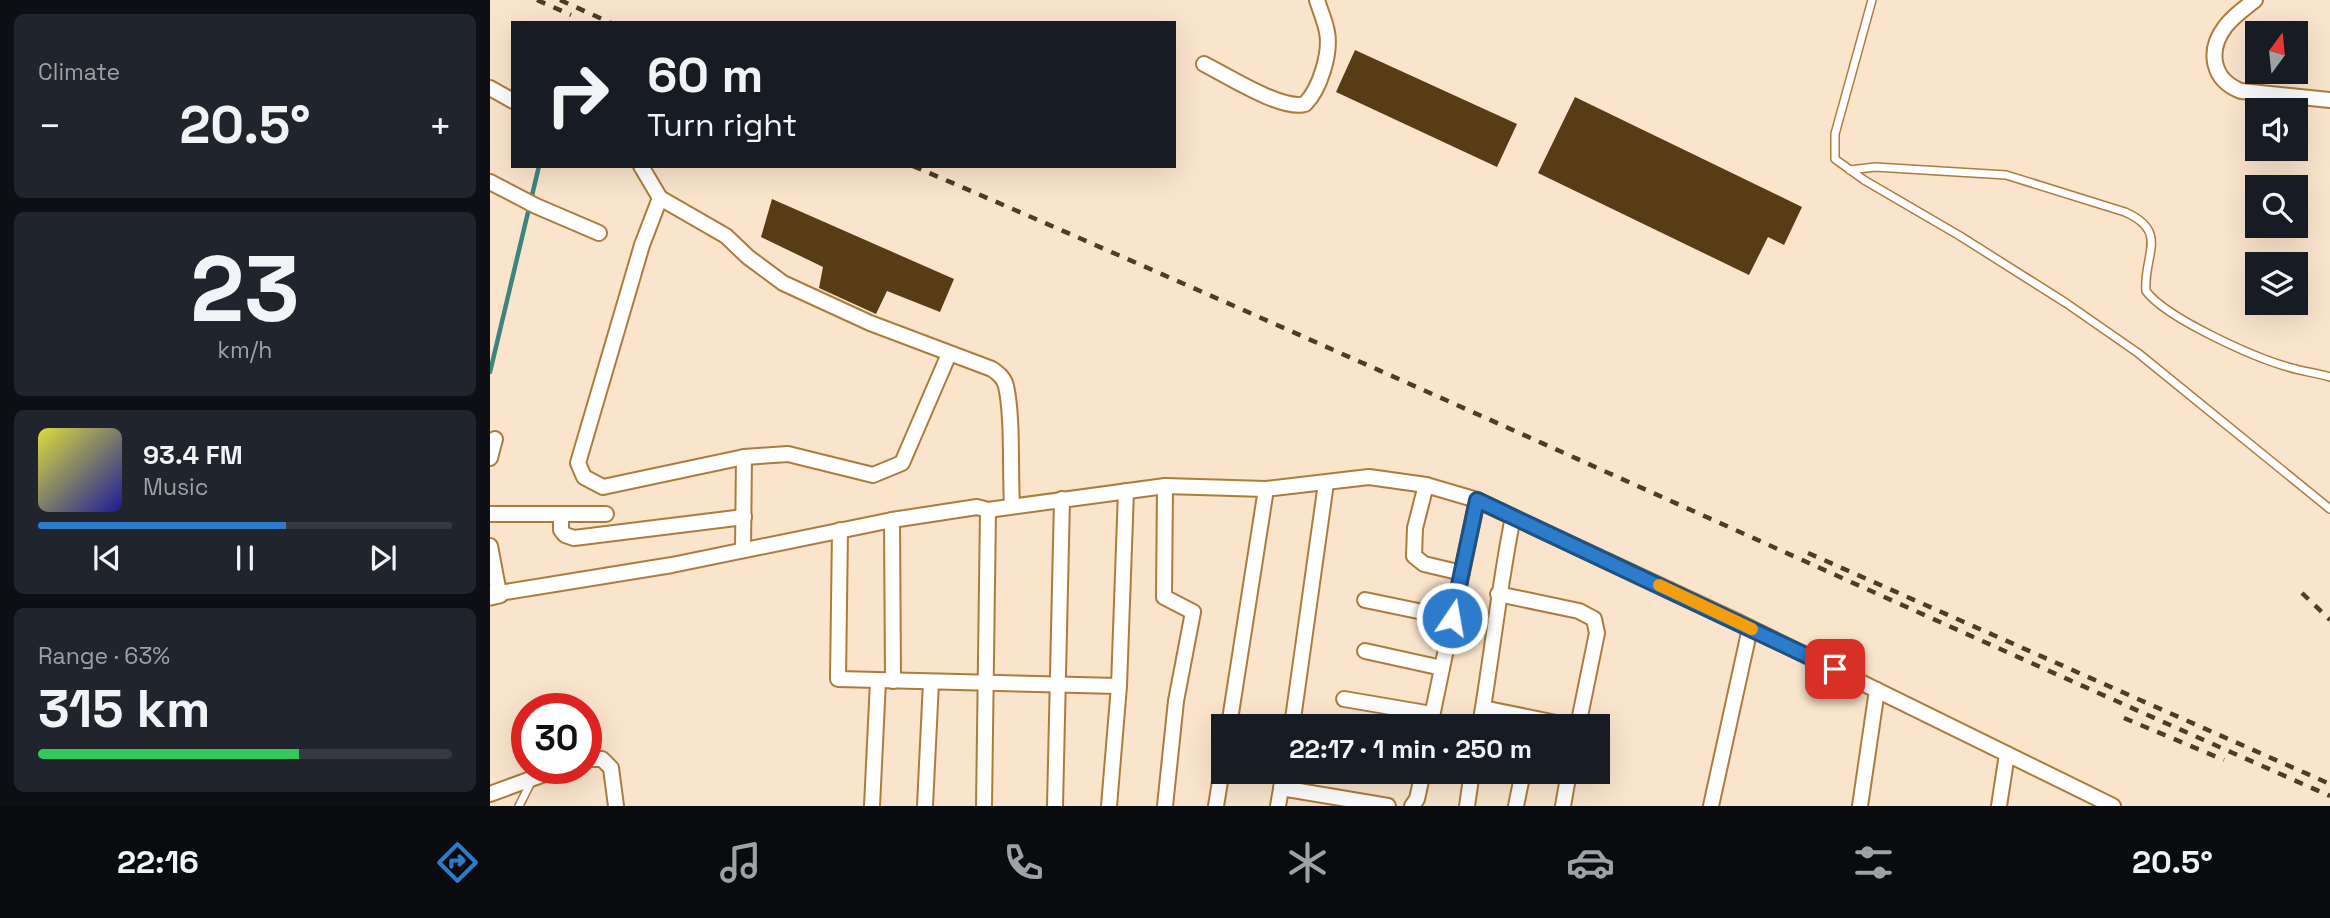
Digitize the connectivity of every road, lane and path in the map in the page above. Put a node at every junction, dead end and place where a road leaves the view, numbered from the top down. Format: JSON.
{"nodes":[{"id":1,"x":1317,"y":0,"type":"edge"},
{"id":2,"x":1872,"y":0,"type":"edge"},
{"id":3,"x":2255,"y":0,"type":"edge"},
{"id":4,"x":1204,"y":64,"type":"dead end"},
{"id":5,"x":490,"y":88,"type":"edge"},
{"id":6,"x":511,"y":100,"type":"edge"},
{"id":7,"x":2330,"y":100,"type":"edge"},
{"id":8,"x":642,"y":168,"type":"edge"},
{"id":9,"x":1849,"y":170,"type":"junction"},
{"id":10,"x":490,"y":182,"type":"edge"},
{"id":11,"x":660,"y":198,"type":"junction"},
{"id":12,"x":599,"y":233,"type":"dead end"},
{"id":13,"x":949,"y":354,"type":"junction"},
{"id":14,"x":2330,"y":377,"type":"edge"},
{"id":15,"x":495,"y":439,"type":"dead end"},
{"id":16,"x":744,"y":457,"type":"junction"},
{"id":17,"x":490,"y":458,"type":"edge"},
{"id":18,"x":1326,"y":482,"type":"junction"},
{"id":19,"x":1426,"y":485,"type":"junction"},
{"id":20,"x":1165,"y":486,"type":"junction"},
{"id":21,"x":1266,"y":489,"type":"junction"},
{"id":22,"x":1126,"y":491,"type":"junction"},
{"id":23,"x":1062,"y":499,"type":"junction"},
{"id":24,"x":1477,"y":500,"type":"junction"},
{"id":25,"x":1012,"y":505,"type":"junction"},
{"id":26,"x":2330,"y":509,"type":"edge"},
{"id":27,"x":988,"y":510,"type":"junction"},
{"id":28,"x":490,"y":514,"type":"edge"},
{"id":29,"x":561,"y":514,"type":"junction"},
{"id":30,"x":606,"y":514,"type":"dead end"},
{"id":31,"x":744,"y":517,"type":"junction"},
{"id":32,"x":1513,"y":517,"type":"junction"},
{"id":33,"x":892,"y":520,"type":"junction"},
{"id":34,"x":840,"y":530,"type":"junction"},
{"id":35,"x":490,"y":546,"type":"edge"},
{"id":36,"x":743,"y":550,"type":"junction"},
{"id":37,"x":1462,"y":573,"type":"junction"},
{"id":38,"x":495,"y":594,"type":"edge"},
{"id":39,"x":1498,"y":594,"type":"junction"},
{"id":40,"x":1366,"y":600,"type":"dead end"},
{"id":41,"x":1452,"y":618,"type":"junction"},
{"id":42,"x":1750,"y":628,"type":"junction"},
{"id":43,"x":1365,"y":651,"type":"dead end"},
{"id":44,"x":1442,"y":668,"type":"junction"},
{"id":45,"x":886,"y":681,"type":"junction"},
{"id":46,"x":931,"y":682,"type":"junction"},
{"id":47,"x":985,"y":683,"type":"junction"},
{"id":48,"x":1058,"y":684,"type":"junction"},
{"id":49,"x":1119,"y":686,"type":"junction"},
{"id":50,"x":1877,"y":690,"type":"junction"},
{"id":51,"x":1344,"y":699,"type":"dead end"},
{"id":52,"x":1483,"y":708,"type":"junction"},
{"id":53,"x":1231,"y":714,"type":"edge"},
{"id":54,"x":1294,"y":714,"type":"edge"},
{"id":55,"x":1406,"y":714,"type":"edge"},
{"id":56,"x":1432,"y":714,"type":"edge"},
{"id":57,"x":1482,"y":714,"type":"edge"},
{"id":58,"x":1504,"y":714,"type":"edge"},
{"id":59,"x":1580,"y":714,"type":"edge"},
{"id":60,"x":2007,"y":754,"type":"junction"},
{"id":61,"x":602,"y":759,"type":"edge"},
{"id":62,"x":517,"y":784,"type":"edge"},
{"id":63,"x":530,"y":784,"type":"edge"},
{"id":64,"x":1220,"y":784,"type":"edge"},
{"id":65,"x":1282,"y":784,"type":"edge"},
{"id":66,"x":1419,"y":784,"type":"edge"},
{"id":67,"x":1470,"y":784,"type":"edge"},
{"id":68,"x":1521,"y":784,"type":"edge"},
{"id":69,"x":1567,"y":784,"type":"edge"},
{"id":70,"x":1281,"y":788,"type":"junction"},
{"id":71,"x":490,"y":794,"type":"edge"},
{"id":72,"x":519,"y":806,"type":"edge"},
{"id":73,"x":616,"y":806,"type":"edge"},
{"id":74,"x":872,"y":806,"type":"edge"},
{"id":75,"x":925,"y":806,"type":"edge"},
{"id":76,"x":984,"y":806,"type":"edge"},
{"id":77,"x":1055,"y":806,"type":"edge"},
{"id":78,"x":1109,"y":806,"type":"edge"},
{"id":79,"x":1165,"y":806,"type":"edge"},
{"id":80,"x":1216,"y":806,"type":"edge"},
{"id":81,"x":1278,"y":806,"type":"edge"},
{"id":82,"x":1388,"y":806,"type":"edge"},
{"id":83,"x":1413,"y":806,"type":"edge"},
{"id":84,"x":1467,"y":806,"type":"edge"},
{"id":85,"x":1516,"y":806,"type":"edge"},
{"id":86,"x":1563,"y":806,"type":"edge"},
{"id":87,"x":1711,"y":806,"type":"edge"},
{"id":88,"x":1860,"y":806,"type":"edge"},
{"id":89,"x":1999,"y":806,"type":"edge"},
{"id":90,"x":2113,"y":806,"type":"edge"}],
"edges":[{"from":1,"to":4,"type":"street"},
{"from":2,"to":9,"type":"lane"},
{"from":3,"to":7,"type":"street"},
{"from":5,"to":6,"type":"street"},
{"from":8,"to":11,"type":"street"},
{"from":9,"to":14,"type":"lane"},
{"from":9,"to":26,"type":"lane"},
{"from":10,"to":12,"type":"street"},
{"from":11,"to":13,"type":"street"},
{"from":11,"to":16,"type":"street"},
{"from":13,"to":16,"type":"street"},
{"from":13,"to":25,"type":"street"},
{"from":15,"to":17,"type":"street"},
{"from":16,"to":31,"type":"street"},
{"from":18,"to":19,"type":"street"},
{"from":18,"to":21,"type":"street"},
{"from":18,"to":54,"type":"street"},
{"from":19,"to":24,"type":"street"},
{"from":19,"to":37,"type":"street"},
{"from":20,"to":21,"type":"street"},
{"from":20,"to":22,"type":"street"},
{"from":20,"to":79,"type":"street"},
{"from":21,"to":53,"type":"street"},
{"from":22,"to":23,"type":"street"},
{"from":22,"to":49,"type":"street"},
{"from":23,"to":25,"type":"street"},
{"from":23,"to":48,"type":"street"},
{"from":24,"to":32,"type":"street"},
{"from":24,"to":37,"type":"street"},
{"from":25,"to":27,"type":"street"},
{"from":27,"to":33,"type":"street"},
{"from":27,"to":47,"type":"street"},
{"from":28,"to":29,"type":"street"},
{"from":29,"to":30,"type":"street"},
{"from":29,"to":31,"type":"street"},
{"from":31,"to":36,"type":"street"},
{"from":32,"to":39,"type":"street"},
{"from":32,"to":42,"type":"street"},
{"from":33,"to":34,"type":"street"},
{"from":33,"to":45,"type":"street"},
{"from":34,"to":36,"type":"street"},
{"from":34,"to":45,"type":"street"},
{"from":35,"to":38,"type":"street"},
{"from":36,"to":38,"type":"street"},
{"from":37,"to":41,"type":"street"},
{"from":39,"to":52,"type":"street"},
{"from":39,"to":59,"type":"street"},
{"from":40,"to":41,"type":"street"},
{"from":41,"to":44,"type":"street"},
{"from":42,"to":50,"type":"street"},
{"from":42,"to":87,"type":"street"},
{"from":43,"to":44,"type":"street"},
{"from":44,"to":56,"type":"street"},
{"from":45,"to":46,"type":"street"},
{"from":45,"to":74,"type":"street"},
{"from":46,"to":47,"type":"street"},
{"from":46,"to":75,"type":"street"},
{"from":47,"to":48,"type":"street"},
{"from":47,"to":76,"type":"street"},
{"from":48,"to":49,"type":"street"},
{"from":48,"to":77,"type":"street"},
{"from":49,"to":78,"type":"street"},
{"from":50,"to":60,"type":"street"},
{"from":50,"to":88,"type":"street"},
{"from":51,"to":55,"type":"street"},
{"from":52,"to":57,"type":"street"},
{"from":52,"to":58,"type":"street"},
{"from":60,"to":89,"type":"street"},
{"from":60,"to":90,"type":"street"},
{"from":61,"to":73,"type":"street"},
{"from":62,"to":71,"type":"street"},
{"from":63,"to":72,"type":"lane"},
{"from":64,"to":80,"type":"street"},
{"from":65,"to":70,"type":"street"},
{"from":66,"to":83,"type":"street"},
{"from":67,"to":84,"type":"street"},
{"from":68,"to":85,"type":"street"},
{"from":69,"to":86,"type":"street"},
{"from":70,"to":81,"type":"street"},
{"from":70,"to":82,"type":"street"}]}
